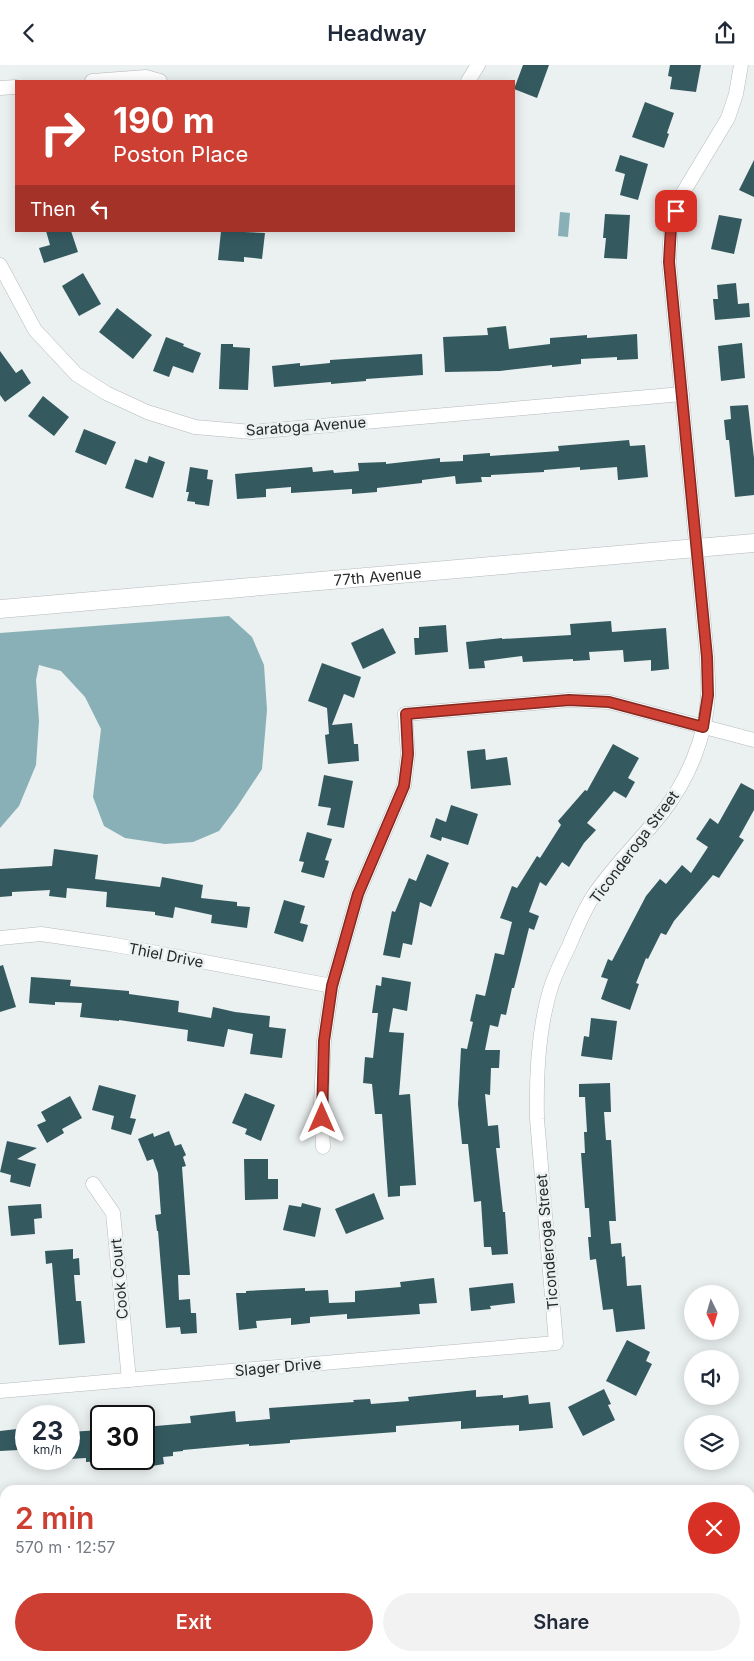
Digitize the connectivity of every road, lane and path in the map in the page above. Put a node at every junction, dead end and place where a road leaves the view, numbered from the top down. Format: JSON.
{"nodes":[{"id":1,"x":478,"y":65,"type":"edge"},
{"id":2,"x":741,"y":65,"type":"edge"},
{"id":3,"x":106,"y":80,"type":"edge"},
{"id":4,"x":156,"y":80,"type":"edge"},
{"id":5,"x":469,"y":80,"type":"edge"},
{"id":6,"x":15,"y":87,"type":"edge"},
{"id":7,"x":0,"y":88,"type":"edge"},
{"id":8,"x":0,"y":265,"type":"edge"},
{"id":9,"x":682,"y":394,"type":"junction"},
{"id":10,"x":754,"y":543,"type":"edge"},
{"id":11,"x":697,"y":547,"type":"junction"},
{"id":12,"x":0,"y":609,"type":"edge"},
{"id":13,"x":703,"y":727,"type":"junction"},
{"id":14,"x":754,"y":740,"type":"edge"},
{"id":15,"x":0,"y":938,"type":"edge"},
{"id":16,"x":332,"y":986,"type":"junction"},
{"id":17,"x":323,"y":1147,"type":"dead end"},
{"id":18,"x":94,"y":1184,"type":"dead end"},
{"id":19,"x":556,"y":1343,"type":"joint"},
{"id":20,"x":128,"y":1380,"type":"junction"},
{"id":21,"x":0,"y":1391,"type":"edge"}],
"edges":[{"from":1,"to":5,"type":"street"},
{"from":2,"to":9,"type":"street","name":"Ticonderoga Street"},
{"from":3,"to":4,"type":"street"},
{"from":6,"to":7,"type":"street"},
{"from":8,"to":9,"type":"street","name":"Saratoga Avenue"},
{"from":9,"to":11,"type":"street","name":"Ticonderoga Street"},
{"from":10,"to":11,"type":"street","name":"77th Avenue"},
{"from":11,"to":12,"type":"street","name":"77th Avenue"},
{"from":11,"to":13,"type":"street","name":"Ticonderoga Street"},
{"from":13,"to":14,"type":"street"},
{"from":13,"to":16,"type":"street"},
{"from":13,"to":19,"type":"street","name":"Ticonderoga Street"},
{"from":15,"to":16,"type":"street","name":"Thiel Drive"},
{"from":16,"to":17,"type":"street"},
{"from":18,"to":20,"type":"street","name":"Cook Court"},
{"from":19,"to":20,"type":"street","name":"Slager Drive"},
{"from":20,"to":21,"type":"street","name":"Slager Drive"}]}
